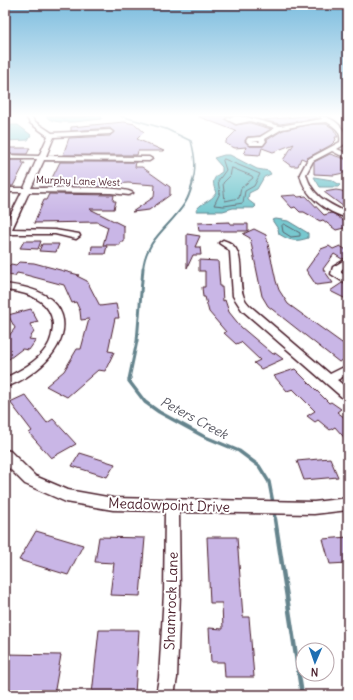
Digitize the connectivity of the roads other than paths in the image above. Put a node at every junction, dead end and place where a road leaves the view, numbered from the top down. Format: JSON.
{"nodes":[{"id":1,"x":46,"y":149,"type":"edge"},
{"id":2,"x":332,"y":149,"type":"joint"},
{"id":3,"x":5,"y":157,"type":"edge"},
{"id":4,"x":42,"y":157,"type":"junction"},
{"id":5,"x":348,"y":157,"type":"edge"},
{"id":6,"x":149,"y":159,"type":"dead end"},
{"id":7,"x":5,"y":190,"type":"edge"},
{"id":8,"x":27,"y":190,"type":"junction"},
{"id":9,"x":129,"y":193,"type":"dead end"},
{"id":10,"x":348,"y":216,"type":"edge"},
{"id":11,"x":6,"y":232,"type":"edge"},
{"id":12,"x":76,"y":236,"type":"dead end"},
{"id":13,"x":223,"y":243,"type":"dead end"},
{"id":14,"x":348,"y":264,"type":"edge"},
{"id":15,"x":348,"y":279,"type":"edge"},
{"id":16,"x":5,"y":286,"type":"edge"},
{"id":17,"x":348,"y":369,"type":"edge"},
{"id":18,"x":329,"y":380,"type":"junction"},
{"id":19,"x":5,"y":383,"type":"edge"},
{"id":20,"x":348,"y":396,"type":"edge"},
{"id":21,"x":5,"y":455,"type":"edge"},
{"id":22,"x":348,"y":504,"type":"edge"},
{"id":23,"x":172,"y":506,"type":"junction"},
{"id":24,"x":165,"y":695,"type":"edge"}],
"edges":[{"from":1,"to":4,"type":"street"},
{"from":2,"to":5,"type":"street"},
{"from":2,"to":10,"type":"street"},
{"from":3,"to":4,"type":"street"},
{"from":4,"to":6,"type":"street"},
{"from":4,"to":8,"type":"street"},
{"from":7,"to":8,"type":"street","name":"Murphy Lane West"},
{"from":8,"to":9,"type":"street","name":"Murphy Lane West"},
{"from":8,"to":11,"type":"street"},
{"from":11,"to":12,"type":"street"},
{"from":13,"to":18,"type":"street"},
{"from":14,"to":15,"type":"street"},
{"from":16,"to":19,"type":"street"},
{"from":17,"to":18,"type":"street"},
{"from":18,"to":20,"type":"street"},
{"from":21,"to":23,"type":"street","name":"Meadowpoint Drive"},
{"from":22,"to":23,"type":"street","name":"Meadowpoint Drive"},
{"from":23,"to":24,"type":"street","name":"Shamrock Lane"}]}
